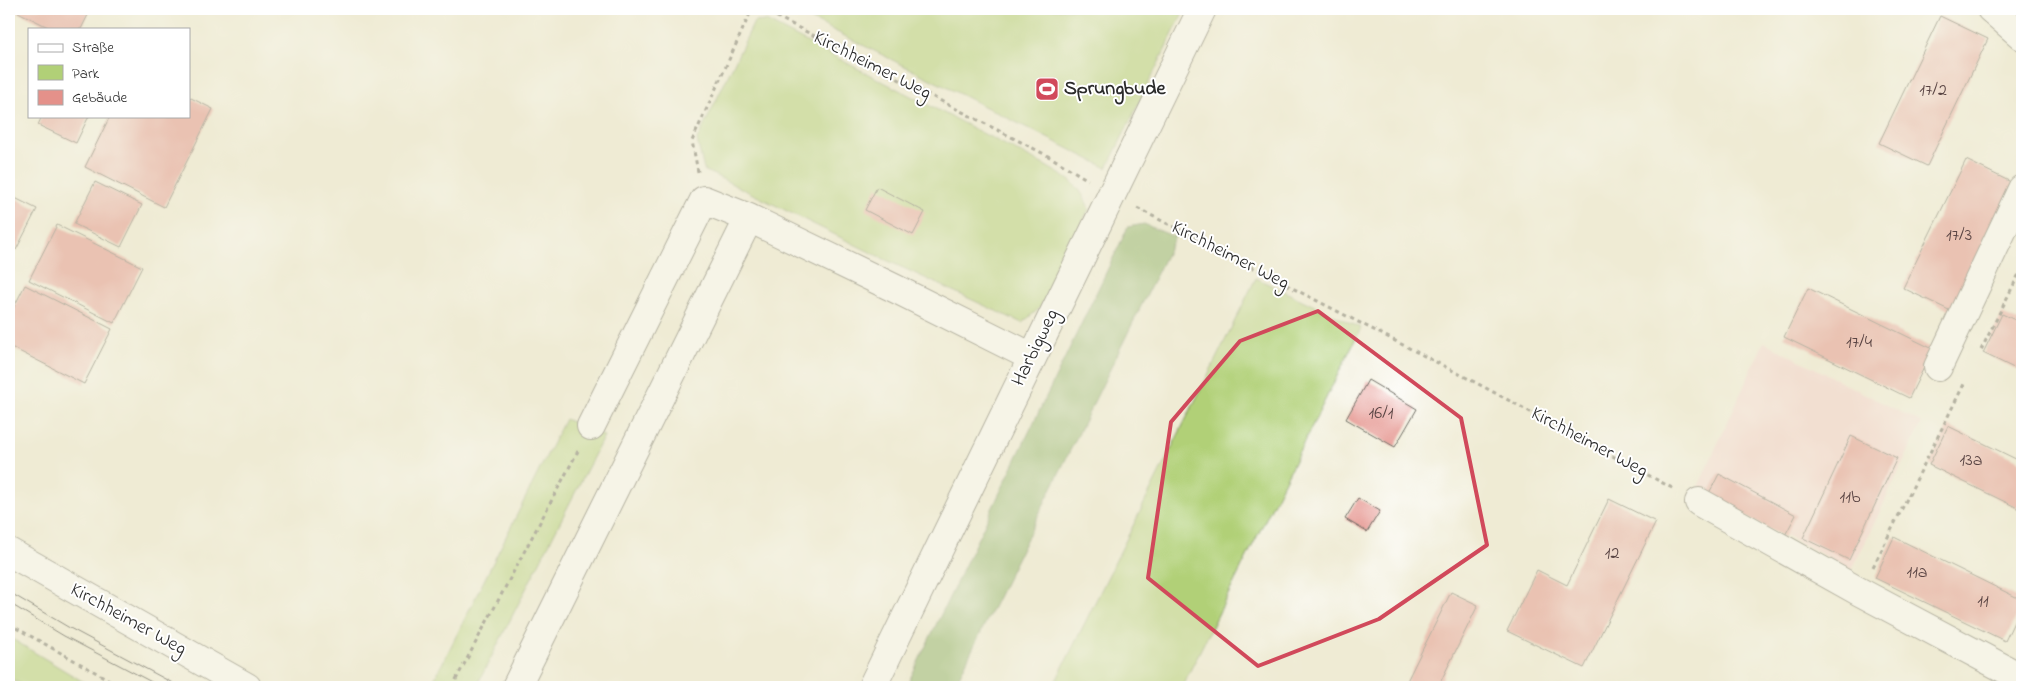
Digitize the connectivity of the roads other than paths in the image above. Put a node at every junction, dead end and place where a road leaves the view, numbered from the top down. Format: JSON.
{"nodes":[{"id":1,"x":1202,"y":9,"type":"edge"},
{"id":2,"x":1991,"y":9,"type":"edge"},
{"id":3,"x":2022,"y":36,"type":"edge"},
{"id":4,"x":2022,"y":190,"type":"edge"},
{"id":5,"x":749,"y":218,"type":"junction"},
{"id":6,"x":1032,"y":357,"type":"junction"},
{"id":7,"x":1938,"y":367,"type":"dead end"},
{"id":8,"x":591,"y":426,"type":"road end"},
{"id":9,"x":1698,"y":502,"type":"road end"},
{"id":10,"x":9,"y":552,"type":"edge"},
{"id":11,"x":2019,"y":679,"type":"edge"},
{"id":12,"x":247,"y":687,"type":"edge"},
{"id":13,"x":516,"y":687,"type":"edge"},
{"id":14,"x":872,"y":687,"type":"edge"}],
"edges":[{"from":1,"to":6,"type":"street","name":"Harbigweg"},
{"from":2,"to":3,"type":"street"},
{"from":4,"to":7,"type":"street"},
{"from":5,"to":6,"type":"street"},
{"from":5,"to":8,"type":"street"},
{"from":5,"to":13,"type":"street"},
{"from":6,"to":14,"type":"street","name":"Harbigweg"},
{"from":9,"to":11,"type":"street"},
{"from":10,"to":12,"type":"street","name":"Kirchheimer Weg"}]}
